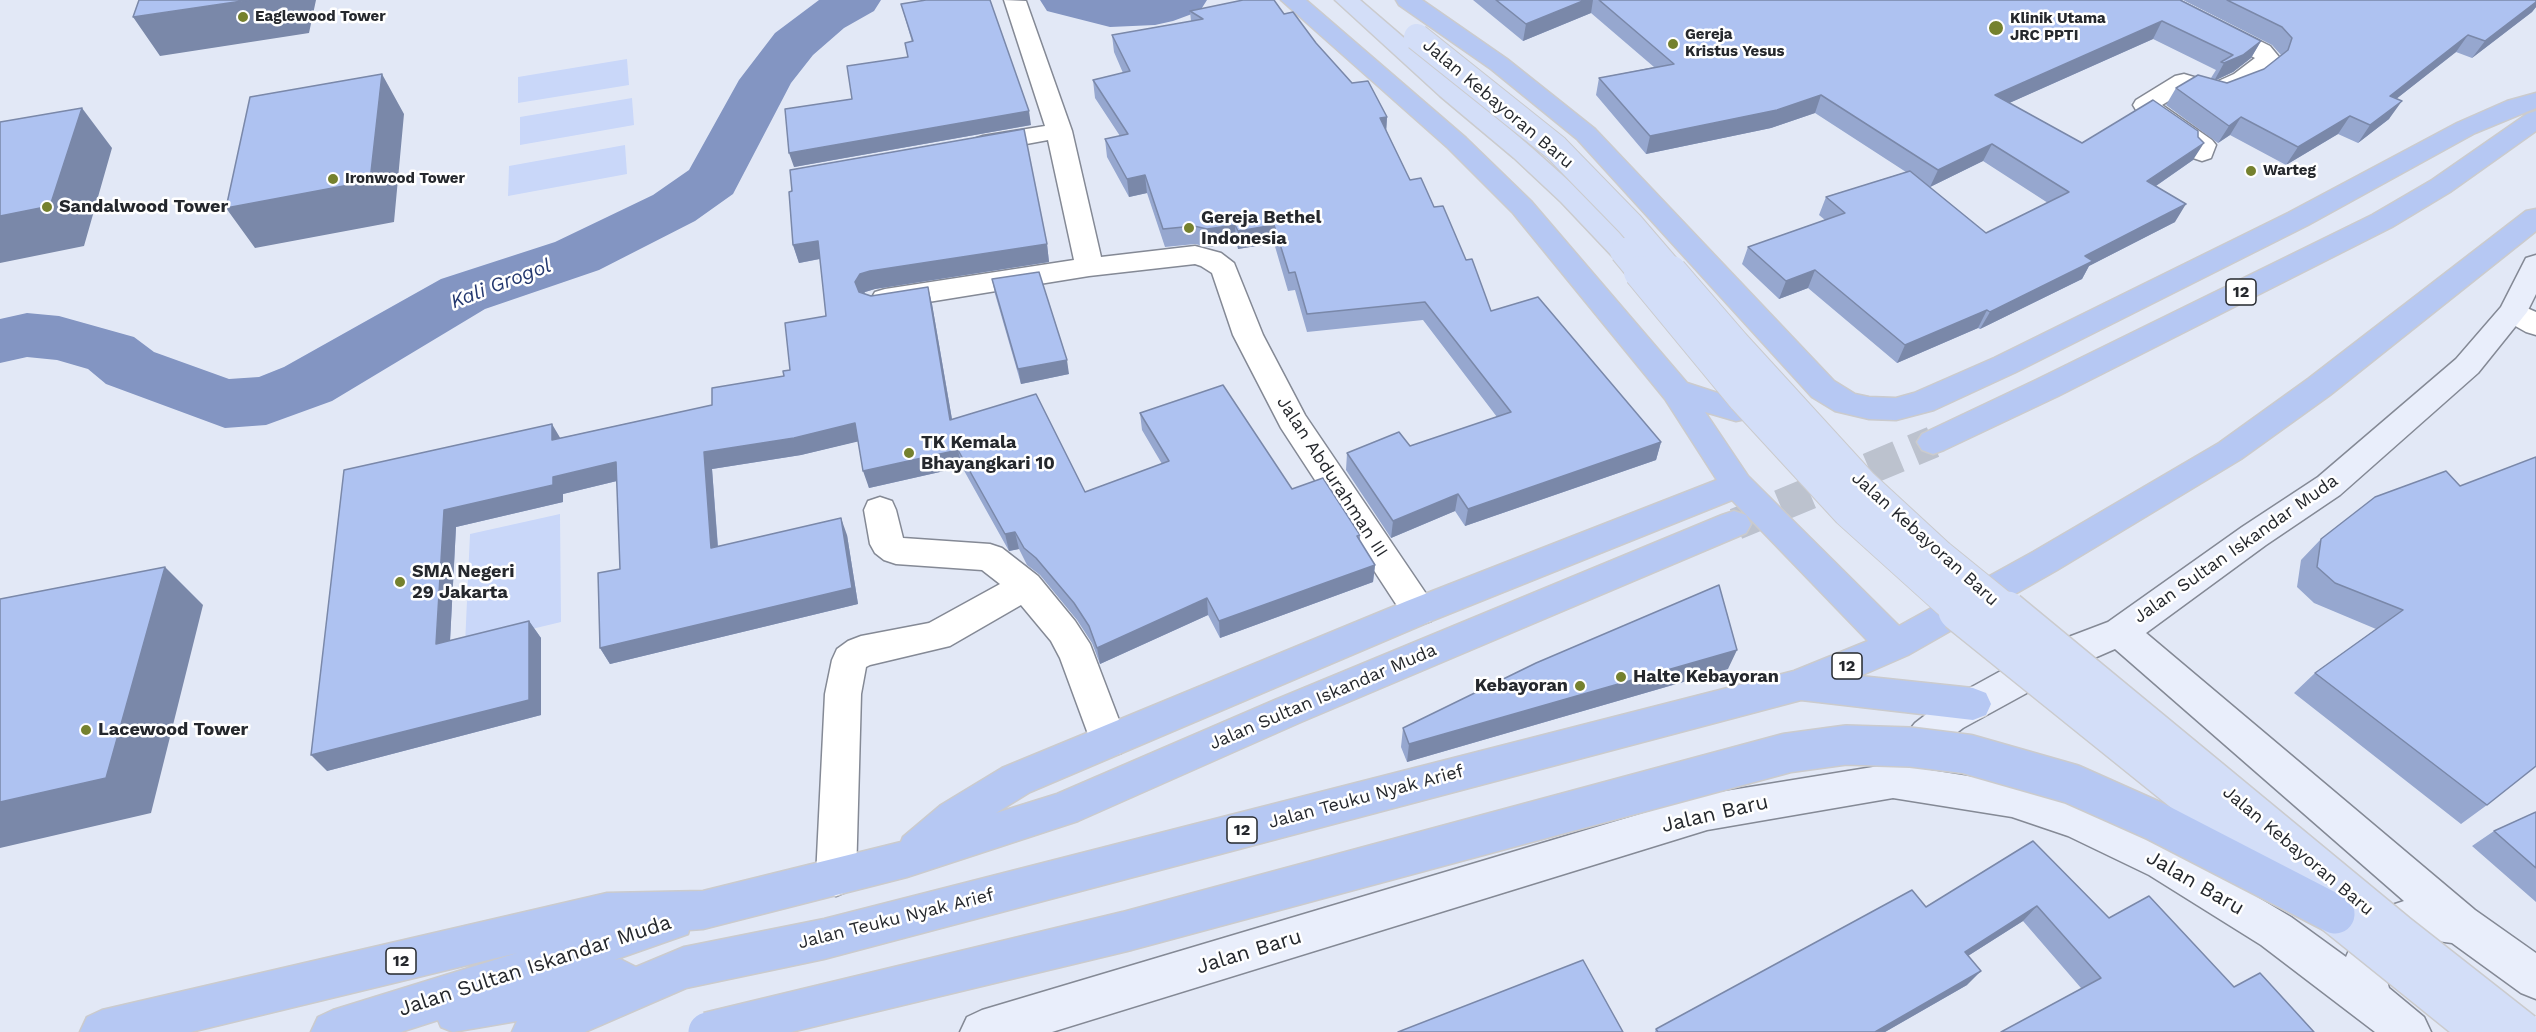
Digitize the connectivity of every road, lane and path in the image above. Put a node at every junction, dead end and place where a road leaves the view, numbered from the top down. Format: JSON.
{"nodes":[{"id":1,"x":1015,"y":0,"type":"edge"},
{"id":2,"x":1292,"y":0,"type":"edge"},
{"id":3,"x":1346,"y":0,"type":"edge"},
{"id":4,"x":1372,"y":0,"type":"edge"},
{"id":5,"x":1407,"y":0,"type":"edge"},
{"id":6,"x":2160,"y":0,"type":"edge"},
{"id":7,"x":1403,"y":38,"type":"junction"},
{"id":8,"x":2536,"y":100,"type":"edge"},
{"id":9,"x":2536,"y":119,"type":"edge"},
{"id":10,"x":1059,"y":131,"type":"junction"},
{"id":11,"x":955,"y":149,"type":"edge"},
{"id":12,"x":2202,"y":153,"type":"edge"},
{"id":13,"x":2536,"y":217,"type":"edge"},
{"id":14,"x":2536,"y":264,"type":"edge"},
{"id":15,"x":1089,"y":267,"type":"junction"},
{"id":16,"x":876,"y":301,"type":"edge"},
{"id":17,"x":2524,"y":319,"type":"edge"},
{"id":18,"x":1793,"y":357,"type":"junction"},
{"id":19,"x":1676,"y":391,"type":"junction"},
{"id":20,"x":1933,"y":442,"type":"tunnel mouth"},
{"id":21,"x":1737,"y":485,"type":"junction"},
{"id":22,"x":880,"y":510,"type":"dead end"},
{"id":23,"x":1734,"y":524,"type":"tunnel mouth"},
{"id":24,"x":1026,"y":586,"type":"junction"},
{"id":25,"x":1419,"y":611,"type":"junction"},
{"id":26,"x":2120,"y":632,"type":"junction"},
{"id":27,"x":1895,"y":645,"type":"junction"},
{"id":28,"x":1798,"y":685,"type":"junction"},
{"id":29,"x":1973,"y":704,"type":"junction"},
{"id":30,"x":1108,"y":741,"type":"junction"},
{"id":31,"x":1893,"y":781,"type":"junction"},
{"id":32,"x":908,"y":859,"type":"junction"},
{"id":33,"x":836,"y":877,"type":"junction"},
{"id":34,"x":703,"y":910,"type":"junction"},
{"id":35,"x":2335,"y":914,"type":"junction"},
{"id":36,"x":2460,"y":924,"type":"junction"},
{"id":37,"x":684,"y":968,"type":"junction"},
{"id":38,"x":2536,"y":978,"type":"edge"},
{"id":39,"x":2371,"y":1001,"type":"junction"},
{"id":40,"x":102,"y":1032,"type":"edge"},
{"id":41,"x":333,"y":1032,"type":"edge"},
{"id":42,"x":356,"y":1032,"type":"edge"},
{"id":43,"x":534,"y":1032,"type":"edge"},
{"id":44,"x":708,"y":1032,"type":"edge"},
{"id":45,"x":982,"y":1032,"type":"edge"},
{"id":46,"x":2409,"y":1032,"type":"edge"},
{"id":47,"x":2481,"y":1032,"type":"edge"},
{"id":48,"x":2523,"y":1032,"type":"edge"}],
"edges":[{"from":1,"to":10,"type":"street"},
{"from":2,"to":19,"type":"highway"},
{"from":3,"to":7,"type":"main road","name":"Jalan Kebayoran Baru"},
{"from":4,"to":7,"type":"main road","name":"Jalan Kebayoran Baru"},
{"from":5,"to":18,"type":"highway"},
{"from":6,"to":12,"type":"street"},
{"from":7,"to":35,"type":"main road","name":"Jalan Kebayoran Baru","bridge":true},
{"from":7,"to":48,"type":"main road","name":"Jalan Kebayoran Baru","bridge":true},
{"from":8,"to":18,"type":"highway"},
{"from":9,"to":20,"type":"highway","number":"12"},
{"from":10,"to":11,"type":"street"},
{"from":10,"to":15,"type":"street"},
{"from":13,"to":27,"type":"highway","name":"Jalan Teuku Nyak Arief","number":"12"},
{"from":14,"to":17,"type":"main road","name":"Jalan Sultan Iskandar Muda"},
{"from":15,"to":16,"type":"street","name":"Jalan Abdurahman III"},
{"from":15,"to":25,"type":"street","name":"Jalan Abdurahman III"},
{"from":17,"to":26,"type":"main road","name":"Jalan Sultan Iskandar Muda"},
{"from":18,"to":19,"type":"highway"},
{"from":19,"to":21,"type":"highway"},
{"from":21,"to":25,"type":"highway"},
{"from":21,"to":27,"type":"highway"},
{"from":22,"to":24,"type":"street"},
{"from":23,"to":32,"type":"highway","name":"Jalan Sultan Iskandar Muda","number":"12"},
{"from":24,"to":30,"type":"street"},
{"from":24,"to":33,"type":"street"},
{"from":25,"to":30,"type":"highway"},
{"from":26,"to":29,"type":"main road","name":"Jalan Sultan Iskandar Muda"},
{"from":26,"to":36,"type":"main road"},
{"from":27,"to":28,"type":"highway","name":"Jalan Teuku Nyak Arief","number":"12"},
{"from":28,"to":29,"type":"highway"},
{"from":28,"to":37,"type":"highway","name":"Jalan Teuku Nyak Arief","number":"12"},
{"from":29,"to":31,"type":"main road","name":"Jalan Sultan Iskandar Muda"},
{"from":30,"to":32,"type":"highway"},
{"from":31,"to":39,"type":"main road","name":"Jalan Baru"},
{"from":31,"to":45,"type":"main road","name":"Jalan Baru"},
{"from":32,"to":33,"type":"highway","number":"12"},
{"from":33,"to":34,"type":"highway","number":"12"},
{"from":34,"to":40,"type":"highway","number":"12"},
{"from":34,"to":41,"type":"highway","name":"Jalan Sultan Iskandar Muda","number":"12"},
{"from":35,"to":44,"type":"highway","bridge":true},
{"from":35,"to":47,"type":"main road","name":"Jalan Kebayoran Baru","bridge":true},
{"from":36,"to":38,"type":"main road"},
{"from":36,"to":39,"type":"main road"},
{"from":37,"to":42,"type":"highway","name":"Jalan Sultan Iskandar Muda","number":"12"},
{"from":37,"to":43,"type":"highway","name":"Jalan Teuku Nyak Arief","number":"12"},
{"from":39,"to":46,"type":"main road","name":"Jalan Baru"}]}
